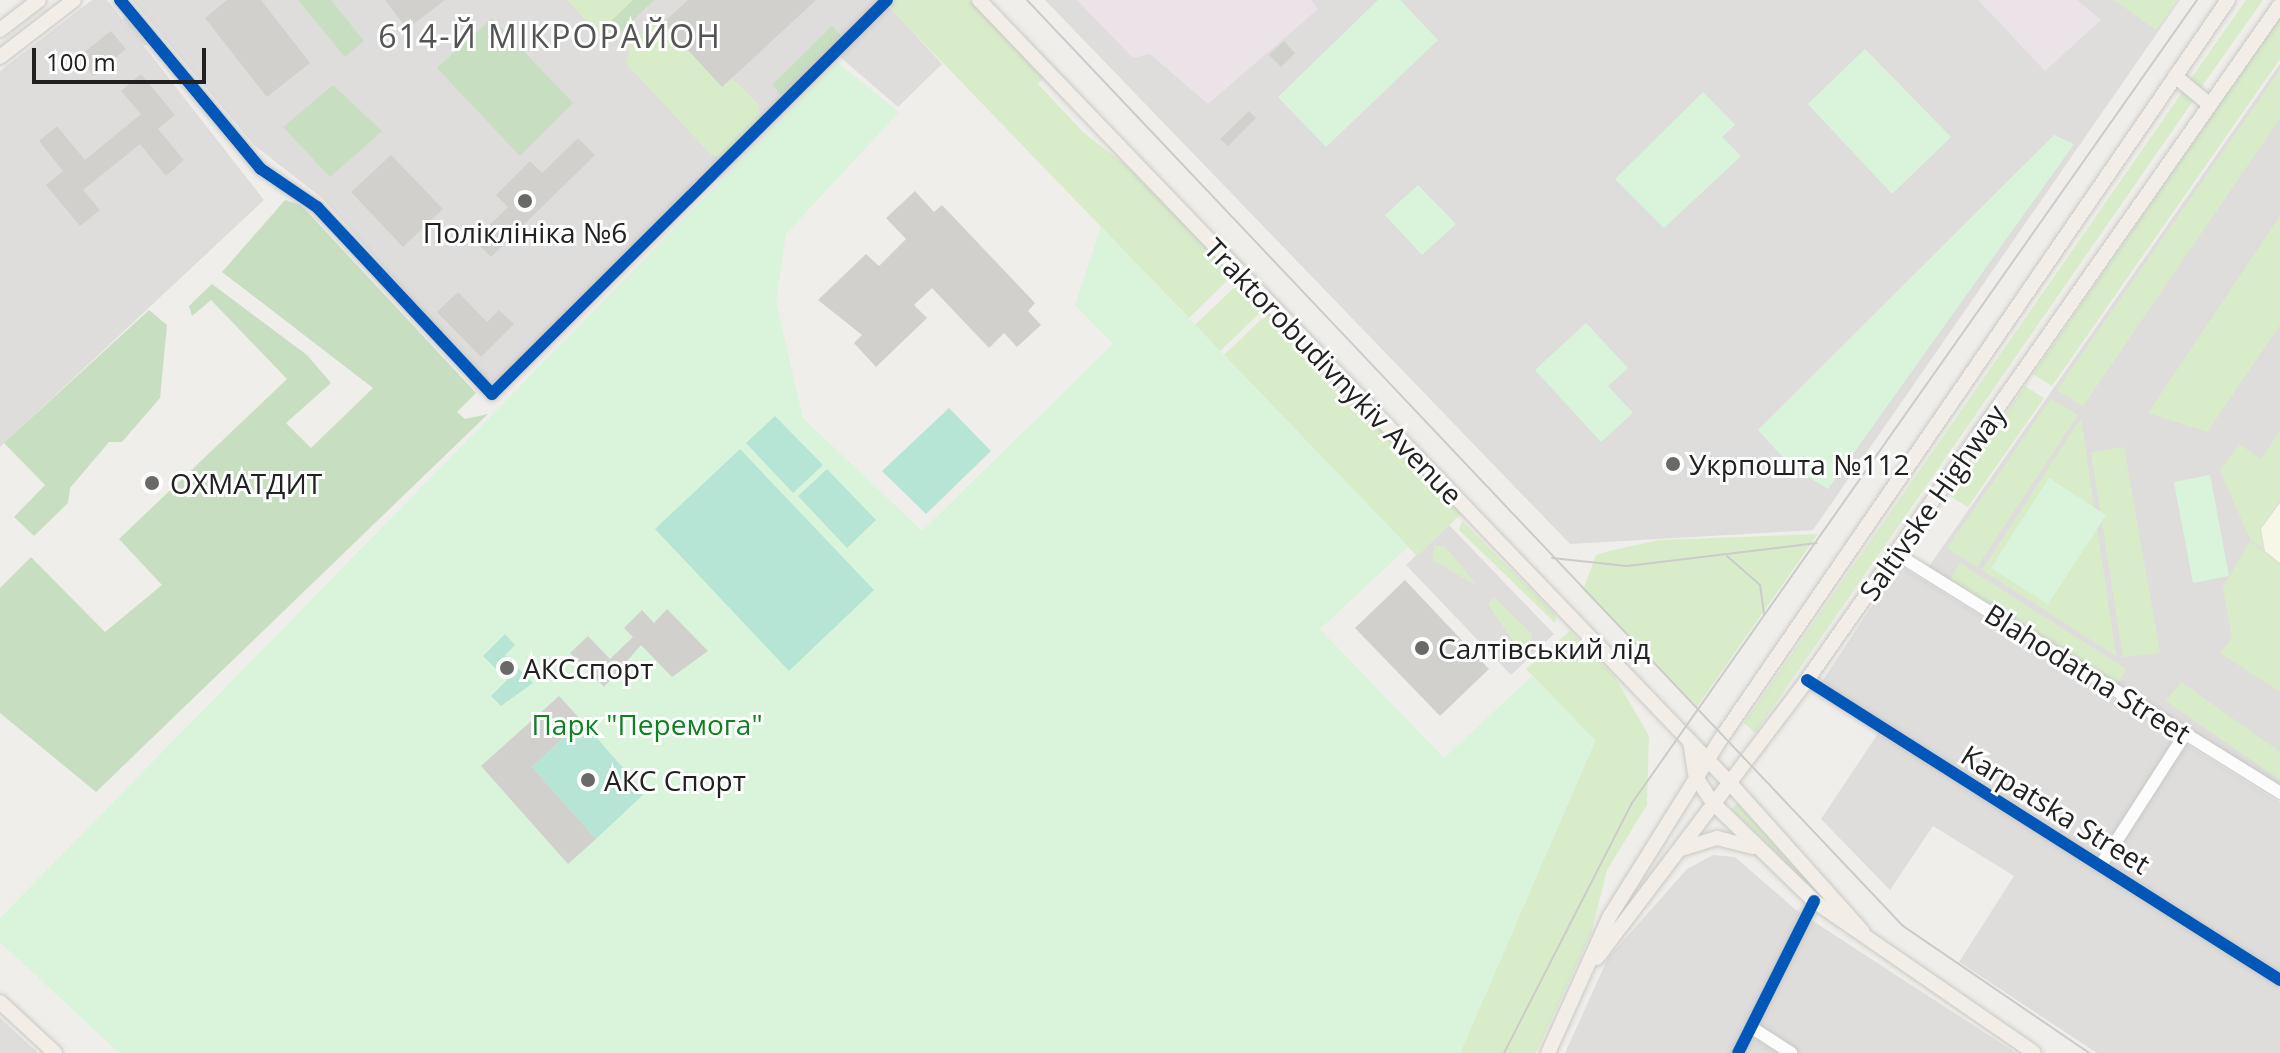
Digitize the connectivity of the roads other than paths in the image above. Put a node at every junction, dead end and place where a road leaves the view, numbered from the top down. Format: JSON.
{"nodes":[{"id":1,"x":39,"y":0,"type":"edge"},
{"id":2,"x":74,"y":0,"type":"edge"},
{"id":3,"x":120,"y":0,"type":"edge"},
{"id":4,"x":887,"y":0,"type":"edge"},
{"id":5,"x":979,"y":0,"type":"edge"},
{"id":6,"x":2228,"y":0,"type":"edge"},
{"id":7,"x":2280,"y":5,"type":"edge"},
{"id":8,"x":0,"y":30,"type":"edge"},
{"id":9,"x":0,"y":57,"type":"edge"},
{"id":10,"x":2175,"y":76,"type":"junction"},
{"id":11,"x":2210,"y":105,"type":"junction"},
{"id":12,"x":1895,"y":553,"type":"junction"},
{"id":13,"x":1807,"y":680,"type":"junction"},
{"id":14,"x":2185,"y":734,"type":"junction"},
{"id":15,"x":1690,"y":741,"type":"junction"},
{"id":16,"x":1707,"y":760,"type":"junction"},
{"id":17,"x":1696,"y":777,"type":"junction"},
{"id":18,"x":1729,"y":782,"type":"junction"},
{"id":19,"x":2280,"y":793,"type":"edge"},
{"id":20,"x":1713,"y":803,"type":"junction"},
{"id":21,"x":1757,"y":849,"type":"junction"},
{"id":22,"x":1677,"y":851,"type":"junction"},
{"id":23,"x":2101,"y":865,"type":"junction"},
{"id":24,"x":1814,"y":901,"type":"junction"},
{"id":25,"x":1862,"y":931,"type":"junction"},
{"id":26,"x":2280,"y":980,"type":"edge"},
{"id":27,"x":1574,"y":992,"type":"junction"},
{"id":28,"x":0,"y":1002,"type":"edge"},
{"id":29,"x":1751,"y":1027,"type":"junction"},
{"id":30,"x":55,"y":1053,"type":"edge"},
{"id":31,"x":1548,"y":1053,"type":"edge"},
{"id":32,"x":1738,"y":1053,"type":"edge"},
{"id":33,"x":1791,"y":1053,"type":"edge"},
{"id":34,"x":2034,"y":1053,"type":"edge"}],
"edges":[{"from":1,"to":8,"type":"main road"},
{"from":2,"to":9,"type":"main road"},
{"from":3,"to":4,"type":"street"},
{"from":5,"to":15,"type":"main road","name":"Traktorobudivnykiv Avenue"},
{"from":6,"to":10,"type":"main road","name":"Saltivske Highway"},
{"from":7,"to":11,"type":"main road","name":"Saltivske Highway"},
{"from":10,"to":11,"type":"main road"},
{"from":10,"to":16,"type":"main road","name":"Saltivske Highway"},
{"from":11,"to":12,"type":"main road","name":"Saltivske Highway"},
{"from":12,"to":13,"type":"main road","name":"Saltivske Highway"},
{"from":12,"to":14,"type":"street","name":"Blahodatna Street"},
{"from":13,"to":18,"type":"main road","name":"Saltivske Highway"},
{"from":13,"to":23,"type":"street","name":"Karpatska Street"},
{"from":14,"to":19,"type":"street","name":"Blahodatna Street"},
{"from":14,"to":23,"type":"street"},
{"from":15,"to":16,"type":"main road","name":"Traktorobudivnykiv Avenue"},
{"from":15,"to":17,"type":"main road","name":"Traktorobudivnykiv Avenue"},
{"from":16,"to":17,"type":"main road","name":"Saltivske Highway"},
{"from":16,"to":18,"type":"main road","name":"Traktorobudivnykiv Avenue"},
{"from":17,"to":20,"type":"main road","name":"Traktorobudivnykiv Avenue"},
{"from":17,"to":27,"type":"main road","name":"Saltivske Highway"},
{"from":18,"to":20,"type":"main road","name":"Saltivske Highway"},
{"from":18,"to":25,"type":"main road","name":"Traktorobudivnykiv Avenue"},
{"from":20,"to":21,"type":"main road","name":"Traktorobudivnykiv Avenue"},
{"from":20,"to":22,"type":"main road","name":"Saltivske Highway"},
{"from":21,"to":22,"type":"main road"},
{"from":21,"to":24,"type":"main road","name":"Traktorobudivnykiv Avenue"},
{"from":22,"to":27,"type":"main road","name":"Saltivske Highway"},
{"from":23,"to":26,"type":"street","name":"Karpatska Street"},
{"from":24,"to":25,"type":"main road","name":"Traktorobudivnykiv Avenue"},
{"from":24,"to":29,"type":"street"},
{"from":25,"to":34,"type":"main road","name":"Traktorobudivnykiv Avenue"},
{"from":27,"to":31,"type":"main road","name":"Saltivske Highway"},
{"from":28,"to":30,"type":"main road"},
{"from":29,"to":32,"type":"street"},
{"from":29,"to":33,"type":"street"}]}
